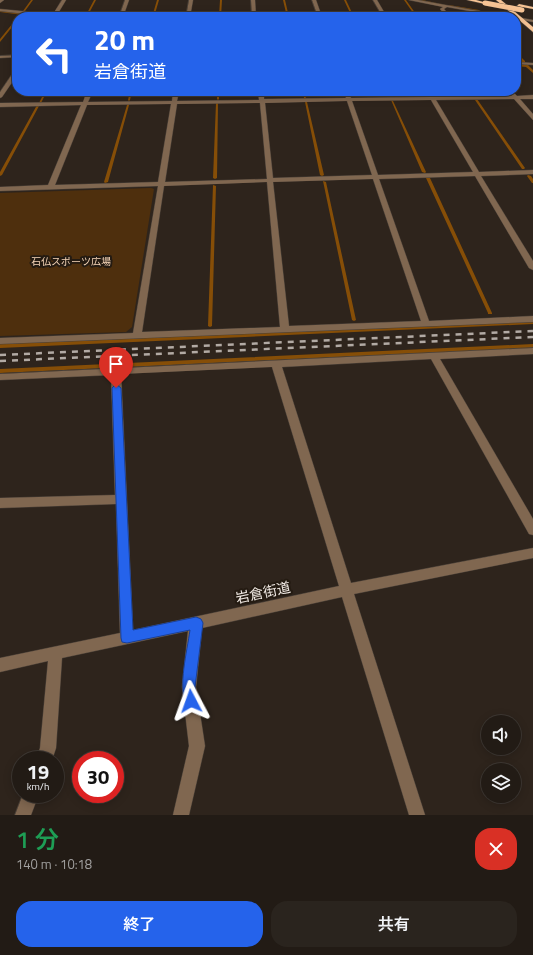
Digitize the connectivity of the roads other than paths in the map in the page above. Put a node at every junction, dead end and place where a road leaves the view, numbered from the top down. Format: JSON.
{"nodes":[{"id":1,"x":64,"y":0,"type":"edge"},
{"id":2,"x":128,"y":0,"type":"edge"},
{"id":3,"x":191,"y":0,"type":"edge"},
{"id":4,"x":253,"y":0,"type":"edge"},
{"id":5,"x":314,"y":0,"type":"edge"},
{"id":6,"x":375,"y":0,"type":"edge"},
{"id":7,"x":411,"y":0,"type":"edge"},
{"id":8,"x":469,"y":0,"type":"edge"},
{"id":9,"x":498,"y":0,"type":"edge"},
{"id":10,"x":487,"y":1,"type":"edge"},
{"id":11,"x":446,"y":6,"type":"junction"},
{"id":12,"x":521,"y":8,"type":"junction"},
{"id":13,"x":533,"y":8,"type":"edge"},
{"id":14,"x":0,"y":10,"type":"edge"},
{"id":15,"x":18,"y":12,"type":"edge"},
{"id":16,"x":56,"y":12,"type":"edge"},
{"id":17,"x":123,"y":12,"type":"edge"},
{"id":18,"x":189,"y":12,"type":"edge"},
{"id":19,"x":254,"y":12,"type":"edge"},
{"id":20,"x":318,"y":12,"type":"edge"},
{"id":21,"x":382,"y":12,"type":"edge"},
{"id":22,"x":445,"y":12,"type":"edge"},
{"id":23,"x":481,"y":12,"type":"edge"},
{"id":24,"x":511,"y":12,"type":"edge"},
{"id":25,"x":533,"y":12,"type":"edge"},
{"id":26,"x":521,"y":19,"type":"edge"},
{"id":27,"x":521,"y":20,"type":"edge"},
{"id":28,"x":533,"y":21,"type":"edge"},
{"id":29,"x":533,"y":30,"type":"edge"},
{"id":30,"x":12,"y":56,"type":"edge"},
{"id":31,"x":0,"y":57,"type":"edge"},
{"id":32,"x":521,"y":63,"type":"edge"},
{"id":33,"x":533,"y":64,"type":"edge"},
{"id":34,"x":12,"y":78,"type":"edge"},
{"id":35,"x":0,"y":96,"type":"edge"},
{"id":36,"x":88,"y":96,"type":"edge"},
{"id":37,"x":175,"y":96,"type":"edge"},
{"id":38,"x":262,"y":96,"type":"edge"},
{"id":39,"x":347,"y":96,"type":"edge"},
{"id":40,"x":516,"y":97,"type":"junction"},
{"id":41,"x":533,"y":97,"type":"edge"},
{"id":42,"x":433,"y":98,"type":"junction"},
{"id":43,"x":348,"y":100,"type":"junction"},
{"id":44,"x":262,"y":101,"type":"junction"},
{"id":45,"x":174,"y":102,"type":"junction"},
{"id":46,"x":85,"y":104,"type":"junction"},
{"id":47,"x":0,"y":105,"type":"edge"},
{"id":48,"x":533,"y":118,"type":"edge"},
{"id":49,"x":533,"y":172,"type":"edge"},
{"id":50,"x":478,"y":174,"type":"junction"},
{"id":51,"x":376,"y":177,"type":"junction"},
{"id":52,"x":270,"y":181,"type":"junction"},
{"id":53,"x":161,"y":184,"type":"junction"},
{"id":54,"x":51,"y":187,"type":"junction"},
{"id":55,"x":0,"y":189,"type":"edge"},
{"id":56,"x":533,"y":268,"type":"edge"},
{"id":57,"x":533,"y":319,"type":"edge"},
{"id":58,"x":426,"y":324,"type":"junction"},
{"id":59,"x":285,"y":329,"type":"junction"},
{"id":60,"x":137,"y":335,"type":"junction"},
{"id":61,"x":0,"y":341,"type":"edge"},
{"id":62,"x":533,"y":351,"type":"edge"},
{"id":63,"x":433,"y":355,"type":"junction"},
{"id":64,"x":276,"y":364,"type":"junction"},
{"id":65,"x":116,"y":372,"type":"junction"},
{"id":66,"x":0,"y":376,"type":"edge"},
{"id":67,"x":121,"y":499,"type":"junction"},
{"id":68,"x":0,"y":503,"type":"edge"},
{"id":69,"x":533,"y":530,"type":"edge"},
{"id":70,"x":533,"y":553,"type":"edge"},
{"id":71,"x":347,"y":590,"type":"junction"},
{"id":72,"x":196,"y":623,"type":"junction"},
{"id":73,"x":127,"y":638,"type":"junction"},
{"id":74,"x":56,"y":653,"type":"junction"},
{"id":75,"x":0,"y":665,"type":"edge"},
{"id":76,"x":47,"y":751,"type":"edge"},
{"id":77,"x":28,"y":803,"type":"edge"},
{"id":78,"x":23,"y":815,"type":"edge"},
{"id":79,"x":181,"y":815,"type":"edge"},
{"id":80,"x":417,"y":815,"type":"edge"}],
"edges":[{"from":1,"to":16,"type":"street"},
{"from":2,"to":17,"type":"street"},
{"from":3,"to":18,"type":"street"},
{"from":4,"to":19,"type":"street"},
{"from":5,"to":20,"type":"street"},
{"from":6,"to":21,"type":"street"},
{"from":7,"to":11,"type":"street"},
{"from":8,"to":10,"type":"highway"},
{"from":9,"to":24,"type":"highway"},
{"from":10,"to":12,"type":"highway","bridge":true},
{"from":11,"to":22,"type":"street"},
{"from":11,"to":23,"type":"street"},
{"from":12,"to":13,"type":"highway"},
{"from":12,"to":25,"type":"highway"},
{"from":14,"to":15,"type":"street"},
{"from":26,"to":28,"type":"street"},
{"from":27,"to":29,"type":"highway"},
{"from":30,"to":31,"type":"street"},
{"from":32,"to":33,"type":"street"},
{"from":34,"to":35,"type":"street"},
{"from":36,"to":46,"type":"street"},
{"from":37,"to":45,"type":"street"},
{"from":38,"to":44,"type":"street"},
{"from":39,"to":43,"type":"street"},
{"from":40,"to":41,"type":"street"},
{"from":40,"to":42,"type":"street"},
{"from":40,"to":48,"type":"street"},
{"from":42,"to":43,"type":"street"},
{"from":42,"to":50,"type":"street"},
{"from":43,"to":44,"type":"street"},
{"from":43,"to":51,"type":"street"},
{"from":44,"to":45,"type":"street"},
{"from":44,"to":52,"type":"street"},
{"from":45,"to":46,"type":"street"},
{"from":45,"to":53,"type":"street"},
{"from":46,"to":47,"type":"street"},
{"from":46,"to":54,"type":"street"},
{"from":49,"to":50,"type":"street"},
{"from":50,"to":51,"type":"street"},
{"from":50,"to":56,"type":"street"},
{"from":51,"to":52,"type":"street"},
{"from":51,"to":58,"type":"street"},
{"from":52,"to":53,"type":"street"},
{"from":52,"to":59,"type":"street"},
{"from":53,"to":54,"type":"street"},
{"from":53,"to":60,"type":"street"},
{"from":54,"to":55,"type":"street"},
{"from":57,"to":58,"type":"street"},
{"from":58,"to":59,"type":"street"},
{"from":59,"to":60,"type":"street"},
{"from":60,"to":61,"type":"street"},
{"from":62,"to":63,"type":"street"},
{"from":63,"to":64,"type":"street"},
{"from":63,"to":69,"type":"street"},
{"from":64,"to":65,"type":"street"},
{"from":64,"to":71,"type":"street"},
{"from":65,"to":66,"type":"street"},
{"from":65,"to":67,"type":"street"},
{"from":67,"to":68,"type":"street"},
{"from":67,"to":73,"type":"street"},
{"from":70,"to":71,"type":"street","name":"岩倉街道"},
{"from":71,"to":72,"type":"street","name":"岩倉街道"},
{"from":71,"to":80,"type":"street"},
{"from":72,"to":73,"type":"street","name":"岩倉街道"},
{"from":72,"to":79,"type":"street"},
{"from":73,"to":74,"type":"street","name":"岩倉街道"},
{"from":74,"to":75,"type":"street","name":"岩倉街道"},
{"from":74,"to":76,"type":"street"},
{"from":77,"to":78,"type":"street"}]}
